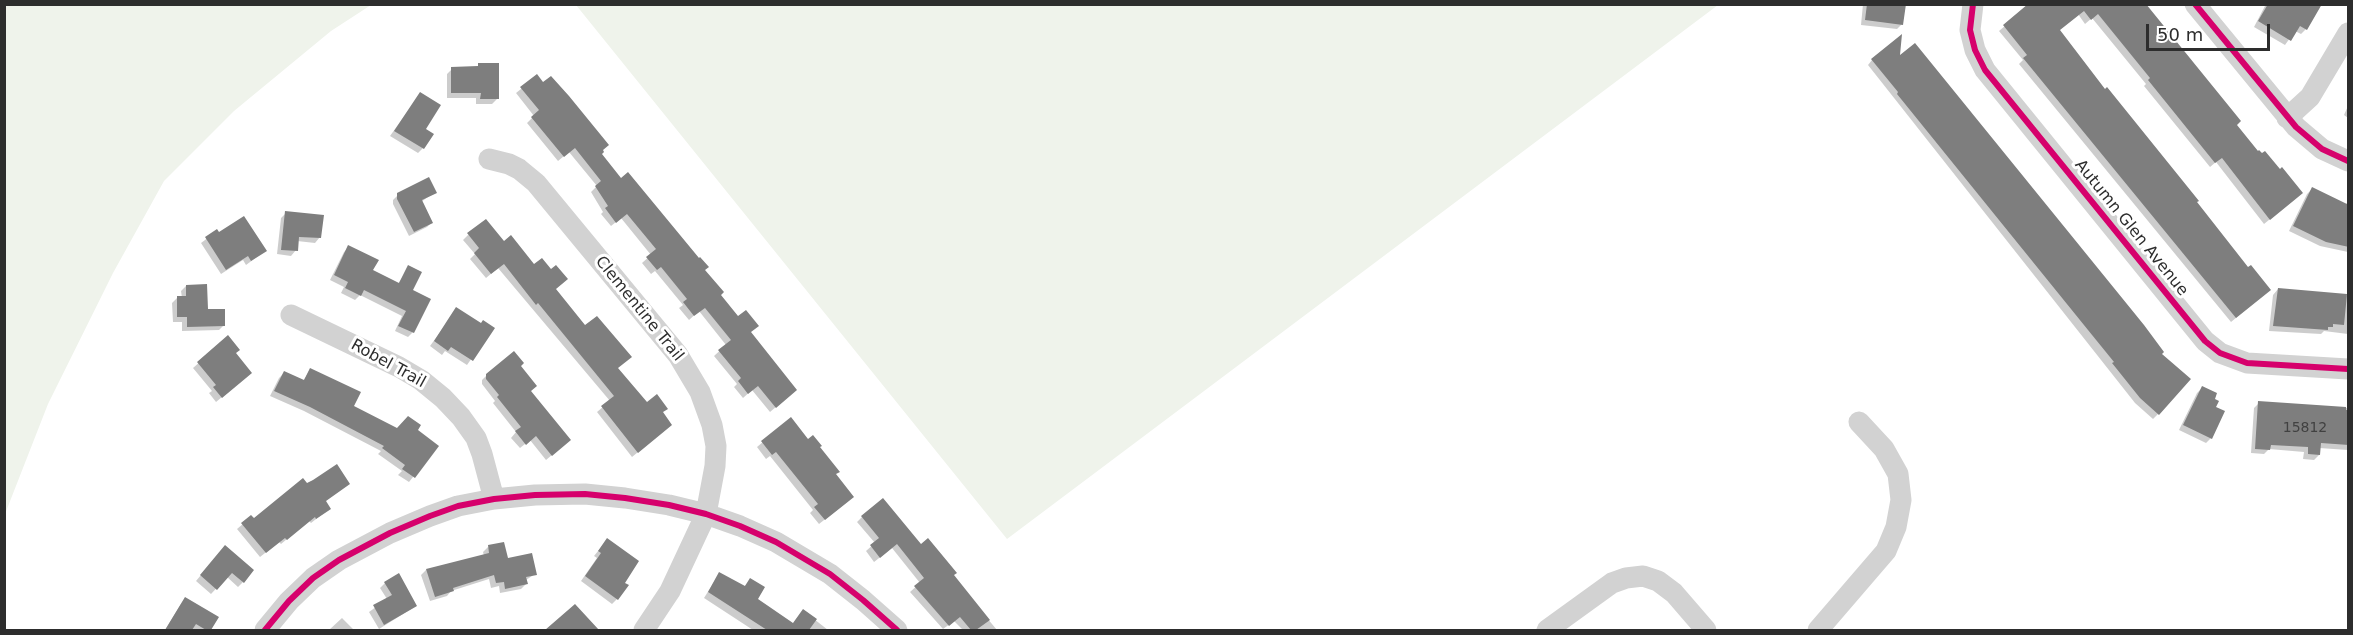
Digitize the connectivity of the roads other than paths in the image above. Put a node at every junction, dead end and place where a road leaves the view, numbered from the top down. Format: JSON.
{"nodes":[{"id":1,"x":1973,"y":4,"type":"edge"},
{"id":2,"x":2195,"y":4,"type":"edge"},
{"id":3,"x":2349,"y":33,"type":"edge"},
{"id":4,"x":2288,"y":118,"type":"junction"},
{"id":5,"x":489,"y":159,"type":"dead end"},
{"id":6,"x":2349,"y":161,"type":"edge"},
{"id":7,"x":291,"y":315,"type":"dead end"},
{"id":8,"x":2349,"y":369,"type":"edge"},
{"id":9,"x":1859,"y":422,"type":"dead end"},
{"id":10,"x":494,"y":499,"type":"junction"},
{"id":11,"x":706,"y":514,"type":"junction"},
{"id":12,"x":265,"y":630,"type":"edge"},
{"id":13,"x":644,"y":630,"type":"edge"},
{"id":14,"x":897,"y":630,"type":"edge"},
{"id":15,"x":1547,"y":630,"type":"edge"},
{"id":16,"x":1706,"y":630,"type":"edge"},
{"id":17,"x":1818,"y":630,"type":"edge"}],
"edges":[{"from":1,"to":8,"type":"street","name":"Autumn Glen Avenue"},
{"from":2,"to":4,"type":"street"},
{"from":3,"to":4,"type":"street"},
{"from":4,"to":6,"type":"street"},
{"from":5,"to":11,"type":"street","name":"Clementine Trail"},
{"from":7,"to":10,"type":"street","name":"Robel Trail"},
{"from":9,"to":17,"type":"street"},
{"from":10,"to":11,"type":"street"},
{"from":10,"to":12,"type":"street"},
{"from":11,"to":13,"type":"street","name":"Clementine Trail"},
{"from":11,"to":14,"type":"street"},
{"from":15,"to":16,"type":"street"}]}
